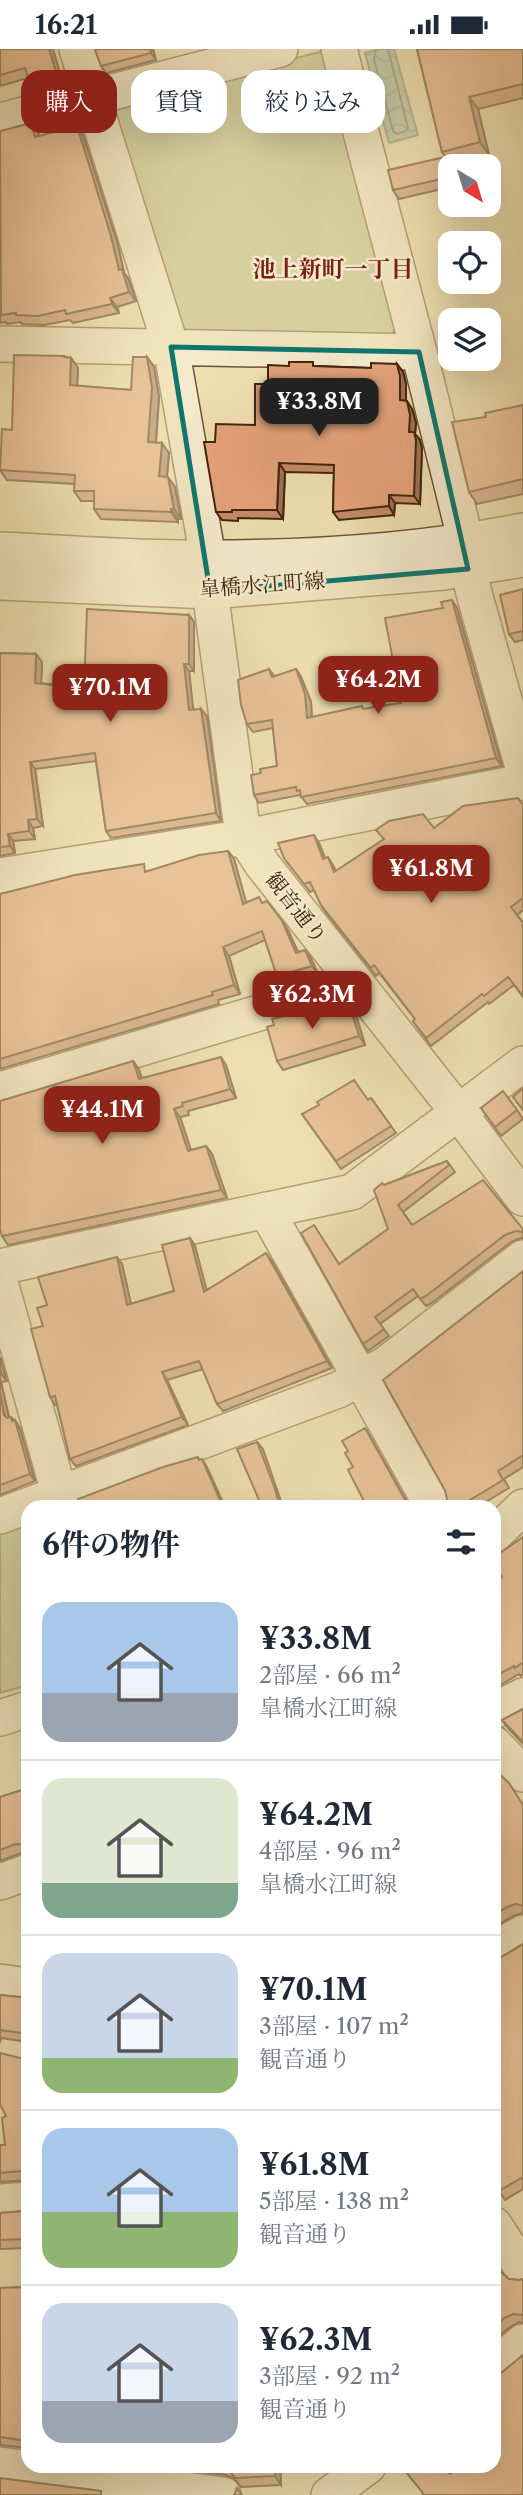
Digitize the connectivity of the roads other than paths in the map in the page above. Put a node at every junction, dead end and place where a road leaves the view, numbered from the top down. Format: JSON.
{"nodes":[{"id":1,"x":77,"y":49,"type":"edge"},
{"id":2,"x":280,"y":49,"type":"edge"},
{"id":3,"x":339,"y":49,"type":"edge"},
{"id":4,"x":83,"y":70,"type":"edge"},
{"id":5,"x":117,"y":90,"type":"edge"},
{"id":6,"x":21,"y":115,"type":"edge"},
{"id":7,"x":0,"y":121,"type":"edge"},
{"id":8,"x":103,"y":133,"type":"edge"},
{"id":9,"x":0,"y":344,"type":"edge"},
{"id":10,"x":171,"y":347,"type":"junction"},
{"id":11,"x":419,"y":352,"type":"junction"},
{"id":12,"x":523,"y":531,"type":"edge"},
{"id":13,"x":0,"y":550,"type":"edge"},
{"id":14,"x":467,"y":556,"type":"junction"},
{"id":15,"x":523,"y":559,"type":"edge"},
{"id":16,"x":209,"y":575,"type":"junction"},
{"id":17,"x":0,"y":582,"type":"edge"},
{"id":18,"x":523,"y":767,"type":"edge"},
{"id":19,"x":523,"y":782,"type":"edge"},
{"id":20,"x":246,"y":837,"type":"junction"},
{"id":21,"x":0,"y":876,"type":"edge"},
{"id":22,"x":356,"y":984,"type":"junction"},
{"id":23,"x":523,"y":1064,"type":"edge"},
{"id":24,"x":0,"y":1090,"type":"edge"},
{"id":25,"x":459,"y":1113,"type":"junction"},
{"id":26,"x":523,"y":1198,"type":"edge"},
{"id":27,"x":266,"y":1210,"type":"junction"},
{"id":28,"x":523,"y":1258,"type":"edge"},
{"id":29,"x":0,"y":1267,"type":"edge"},
{"id":30,"x":0,"y":1282,"type":"edge"},
{"id":31,"x":358,"y":1378,"type":"junction"},
{"id":32,"x":61,"y":1500,"type":"edge"},
{"id":33,"x":63,"y":1500,"type":"edge"},
{"id":34,"x":429,"y":1500,"type":"edge"},
{"id":35,"x":523,"y":1507,"type":"edge"},
{"id":36,"x":21,"y":1511,"type":"edge"},
{"id":37,"x":0,"y":1516,"type":"edge"},
{"id":38,"x":501,"y":1528,"type":"edge"},
{"id":39,"x":523,"y":1696,"type":"edge"},
{"id":40,"x":501,"y":1707,"type":"edge"},
{"id":41,"x":21,"y":1711,"type":"edge"},
{"id":42,"x":0,"y":1718,"type":"edge"},
{"id":43,"x":501,"y":1751,"type":"edge"},
{"id":44,"x":523,"y":1774,"type":"edge"},
{"id":45,"x":21,"y":1874,"type":"edge"},
{"id":46,"x":0,"y":1882,"type":"edge"},
{"id":47,"x":523,"y":1933,"type":"edge"},
{"id":48,"x":501,"y":1946,"type":"edge"},
{"id":49,"x":0,"y":1982,"type":"edge"},
{"id":50,"x":21,"y":1985,"type":"edge"},
{"id":51,"x":21,"y":2200,"type":"edge"},
{"id":52,"x":0,"y":2202,"type":"edge"},
{"id":53,"x":501,"y":2236,"type":"edge"},
{"id":54,"x":523,"y":2269,"type":"edge"},
{"id":55,"x":523,"y":2342,"type":"edge"},
{"id":56,"x":501,"y":2360,"type":"edge"},
{"id":57,"x":0,"y":2465,"type":"edge"},
{"id":58,"x":21,"y":2469,"type":"edge"},
{"id":59,"x":41,"y":2473,"type":"edge"},
{"id":60,"x":359,"y":2473,"type":"edge"},
{"id":61,"x":72,"y":2479,"type":"edge"},
{"id":62,"x":223,"y":2495,"type":"edge"},
{"id":63,"x":329,"y":2495,"type":"edge"}],
"edges":[{"from":1,"to":4,"type":"street","name":"観音通り"},
{"from":2,"to":5,"type":"street"},
{"from":3,"to":11,"type":"street"},
{"from":6,"to":7,"type":"street"},
{"from":8,"to":10,"type":"street","name":"観音通り"},
{"from":9,"to":10,"type":"street"},
{"from":10,"to":11,"type":"street"},
{"from":10,"to":16,"type":"street","name":"観音通り"},
{"from":11,"to":14,"type":"street"},
{"from":12,"to":14,"type":"street","name":"皐橋水江町線"},
{"from":13,"to":16,"type":"street","name":"皐橋水江町線"},
{"from":14,"to":15,"type":"street","name":"皐橋水江町線"},
{"from":14,"to":16,"type":"street","name":"皐橋水江町線"},
{"from":14,"to":18,"type":"street"},
{"from":16,"to":17,"type":"street","name":"皐橋水江町線"},
{"from":16,"to":20,"type":"street","name":"観音通り"},
{"from":19,"to":20,"type":"street"},
{"from":20,"to":21,"type":"street"},
{"from":20,"to":22,"type":"street","name":"観音通り"},
{"from":22,"to":24,"type":"street"},
{"from":22,"to":25,"type":"street","name":"観音通り"},
{"from":23,"to":25,"type":"street"},
{"from":25,"to":26,"type":"street","name":"観音通り"},
{"from":25,"to":27,"type":"street"},
{"from":27,"to":29,"type":"street"},
{"from":27,"to":31,"type":"street"},
{"from":28,"to":31,"type":"street"},
{"from":30,"to":32,"type":"street"},
{"from":31,"to":33,"type":"street"},
{"from":31,"to":34,"type":"street"},
{"from":35,"to":38,"type":"street"},
{"from":36,"to":37,"type":"street"},
{"from":39,"to":40,"type":"street"},
{"from":41,"to":42,"type":"street"},
{"from":43,"to":44,"type":"street"},
{"from":45,"to":46,"type":"street"},
{"from":47,"to":48,"type":"street"},
{"from":49,"to":50,"type":"street"},
{"from":51,"to":52,"type":"street"},
{"from":53,"to":54,"type":"street"},
{"from":55,"to":56,"type":"street"},
{"from":57,"to":58,"type":"street"},
{"from":59,"to":61,"type":"street"},
{"from":60,"to":63,"type":"street"},
{"from":61,"to":62,"type":"street"}]}
